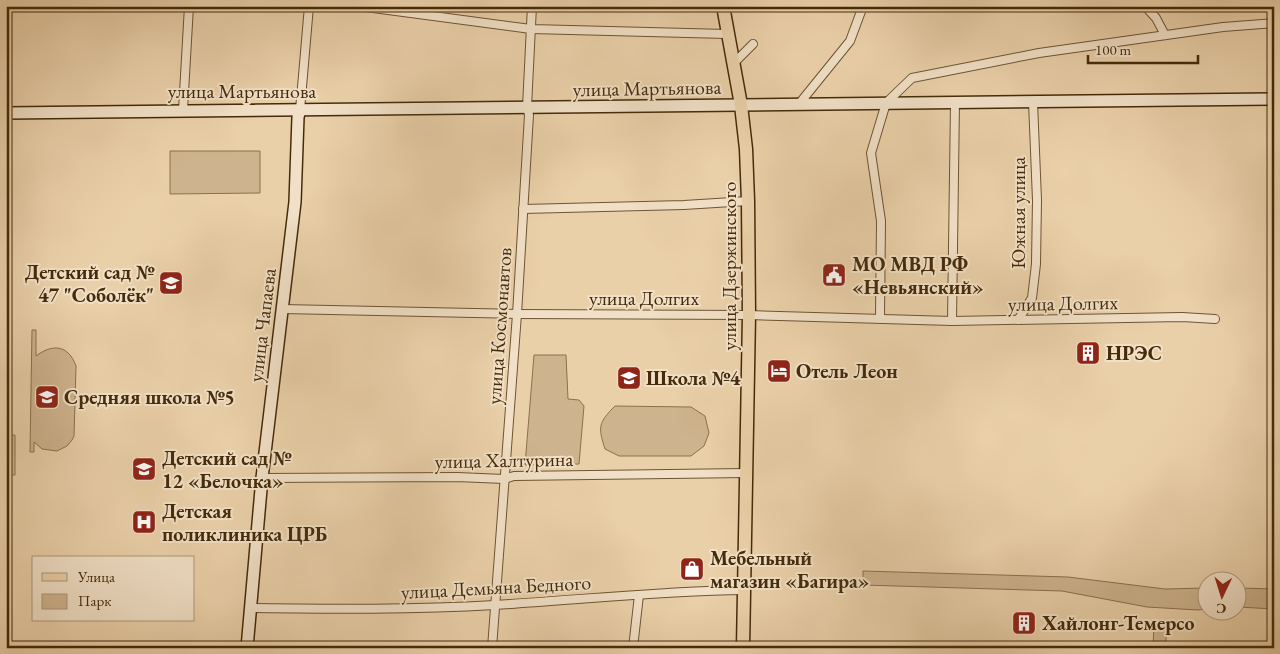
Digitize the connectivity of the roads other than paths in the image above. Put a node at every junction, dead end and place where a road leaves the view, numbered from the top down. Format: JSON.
{"nodes":[{"id":1,"x":189,"y":6,"type":"edge"},
{"id":2,"x":309,"y":6,"type":"edge"},
{"id":3,"x":358,"y":6,"type":"edge"},
{"id":4,"x":532,"y":6,"type":"edge"},
{"id":5,"x":723,"y":6,"type":"edge"},
{"id":6,"x":863,"y":6,"type":"edge"},
{"id":7,"x":1145,"y":6,"type":"edge"},
{"id":8,"x":1274,"y":23,"type":"edge"},
{"id":9,"x":531,"y":29,"type":"junction"},
{"id":10,"x":727,"y":34,"type":"junction"},
{"id":11,"x":1165,"y":35,"type":"junction"},
{"id":12,"x":752,"y":44,"type":"dead end"},
{"id":13,"x":733,"y":64,"type":"junction"},
{"id":14,"x":1274,"y":99,"type":"edge"},
{"id":15,"x":955,"y":102,"type":"junction"},
{"id":16,"x":1033,"y":102,"type":"junction"},
{"id":17,"x":886,"y":103,"type":"junction"},
{"id":18,"x":799,"y":104,"type":"junction"},
{"id":19,"x":741,"y":105,"type":"junction"},
{"id":20,"x":527,"y":107,"type":"junction"},
{"id":21,"x":183,"y":110,"type":"junction"},
{"id":22,"x":300,"y":110,"type":"junction"},
{"id":23,"x":6,"y":113,"type":"edge"},
{"id":24,"x":748,"y":201,"type":"junction"},
{"id":25,"x":523,"y":209,"type":"junction"},
{"id":26,"x":282,"y":309,"type":"junction"},
{"id":27,"x":517,"y":314,"type":"junction"},
{"id":28,"x":749,"y":315,"type":"junction"},
{"id":29,"x":880,"y":319,"type":"junction"},
{"id":30,"x":1215,"y":319,"type":"dead end"},
{"id":31,"x":1018,"y":320,"type":"junction"},
{"id":32,"x":952,"y":321,"type":"junction"},
{"id":33,"x":746,"y":473,"type":"junction"},
{"id":34,"x":262,"y":478,"type":"junction"},
{"id":35,"x":504,"y":479,"type":"junction"},
{"id":36,"x":744,"y":590,"type":"junction"},
{"id":37,"x":639,"y":595,"type":"junction"},
{"id":38,"x":495,"y":605,"type":"junction"},
{"id":39,"x":250,"y":608,"type":"junction"},
{"id":40,"x":247,"y":648,"type":"edge"},
{"id":41,"x":492,"y":648,"type":"edge"},
{"id":42,"x":633,"y":648,"type":"edge"},
{"id":43,"x":743,"y":648,"type":"edge"}],
"edges":[{"from":1,"to":21,"type":"street"},
{"from":2,"to":22,"type":"street","name":"улица Чапаева"},
{"from":3,"to":9,"type":"street"},
{"from":4,"to":9,"type":"street","name":"улица Космонавтов"},
{"from":5,"to":10,"type":"main road","name":"улица Дзержинского"},
{"from":6,"to":18,"type":"street"},
{"from":7,"to":11,"type":"street"},
{"from":8,"to":11,"type":"street"},
{"from":9,"to":10,"type":"street"},
{"from":9,"to":20,"type":"street","name":"улица Космонавтов"},
{"from":10,"to":13,"type":"main road","name":"улица Дзержинского"},
{"from":11,"to":17,"type":"street"},
{"from":12,"to":13,"type":"street"},
{"from":13,"to":19,"type":"main road","name":"улица Дзержинского"},
{"from":14,"to":16,"type":"main road","name":"улица Мартьянова"},
{"from":15,"to":16,"type":"main road","name":"улица Мартьянова"},
{"from":15,"to":17,"type":"main road","name":"улица Мартьянова"},
{"from":15,"to":32,"type":"street"},
{"from":16,"to":31,"type":"street","name":"Южная улица"},
{"from":17,"to":18,"type":"main road","name":"улица Мартьянова"},
{"from":17,"to":29,"type":"street"},
{"from":18,"to":19,"type":"main road","name":"улица Мартьянова"},
{"from":19,"to":20,"type":"main road","name":"улица Мартьянова"},
{"from":19,"to":24,"type":"main road","name":"улица Дзержинского"},
{"from":20,"to":22,"type":"main road","name":"улица Мартьянова"},
{"from":20,"to":25,"type":"street","name":"улица Космонавтов"},
{"from":21,"to":22,"type":"main road","name":"улица Мартьянова"},
{"from":21,"to":23,"type":"main road","name":"улица Мартьянова"},
{"from":22,"to":26,"type":"main road","name":"улица Чапаева"},
{"from":24,"to":25,"type":"street"},
{"from":24,"to":28,"type":"main road","name":"улица Дзержинского"},
{"from":25,"to":27,"type":"street","name":"улица Космонавтов"},
{"from":26,"to":27,"type":"street","name":"улица Долгих"},
{"from":26,"to":34,"type":"main road","name":"улица Чапаева"},
{"from":27,"to":28,"type":"street","name":"улица Долгих"},
{"from":27,"to":35,"type":"street","name":"улица Космонавтов"},
{"from":28,"to":29,"type":"street","name":"улица Долгих"},
{"from":28,"to":33,"type":"main road","name":"улица Дзержинского"},
{"from":29,"to":32,"type":"street","name":"улица Долгих"},
{"from":30,"to":31,"type":"street","name":"улица Долгих"},
{"from":31,"to":32,"type":"street","name":"улица Долгих"},
{"from":33,"to":35,"type":"street","name":"улица Халтурина"},
{"from":33,"to":36,"type":"main road","name":"улица Дзержинского"},
{"from":34,"to":35,"type":"street","name":"улица Халтурина"},
{"from":34,"to":39,"type":"main road","name":"улица Чапаева"},
{"from":35,"to":38,"type":"street","name":"улица Космонавтов"},
{"from":36,"to":37,"type":"street","name":"улица Демьяна Бедного"},
{"from":36,"to":43,"type":"main road","name":"улица Дзержинского"},
{"from":37,"to":38,"type":"street","name":"улица Демьяна Бедного"},
{"from":37,"to":42,"type":"street"},
{"from":38,"to":39,"type":"street","name":"улица Демьяна Бедного"},
{"from":38,"to":41,"type":"street","name":"улица Космонавтов"},
{"from":39,"to":40,"type":"main road","name":"улица Чапаева"}]}
